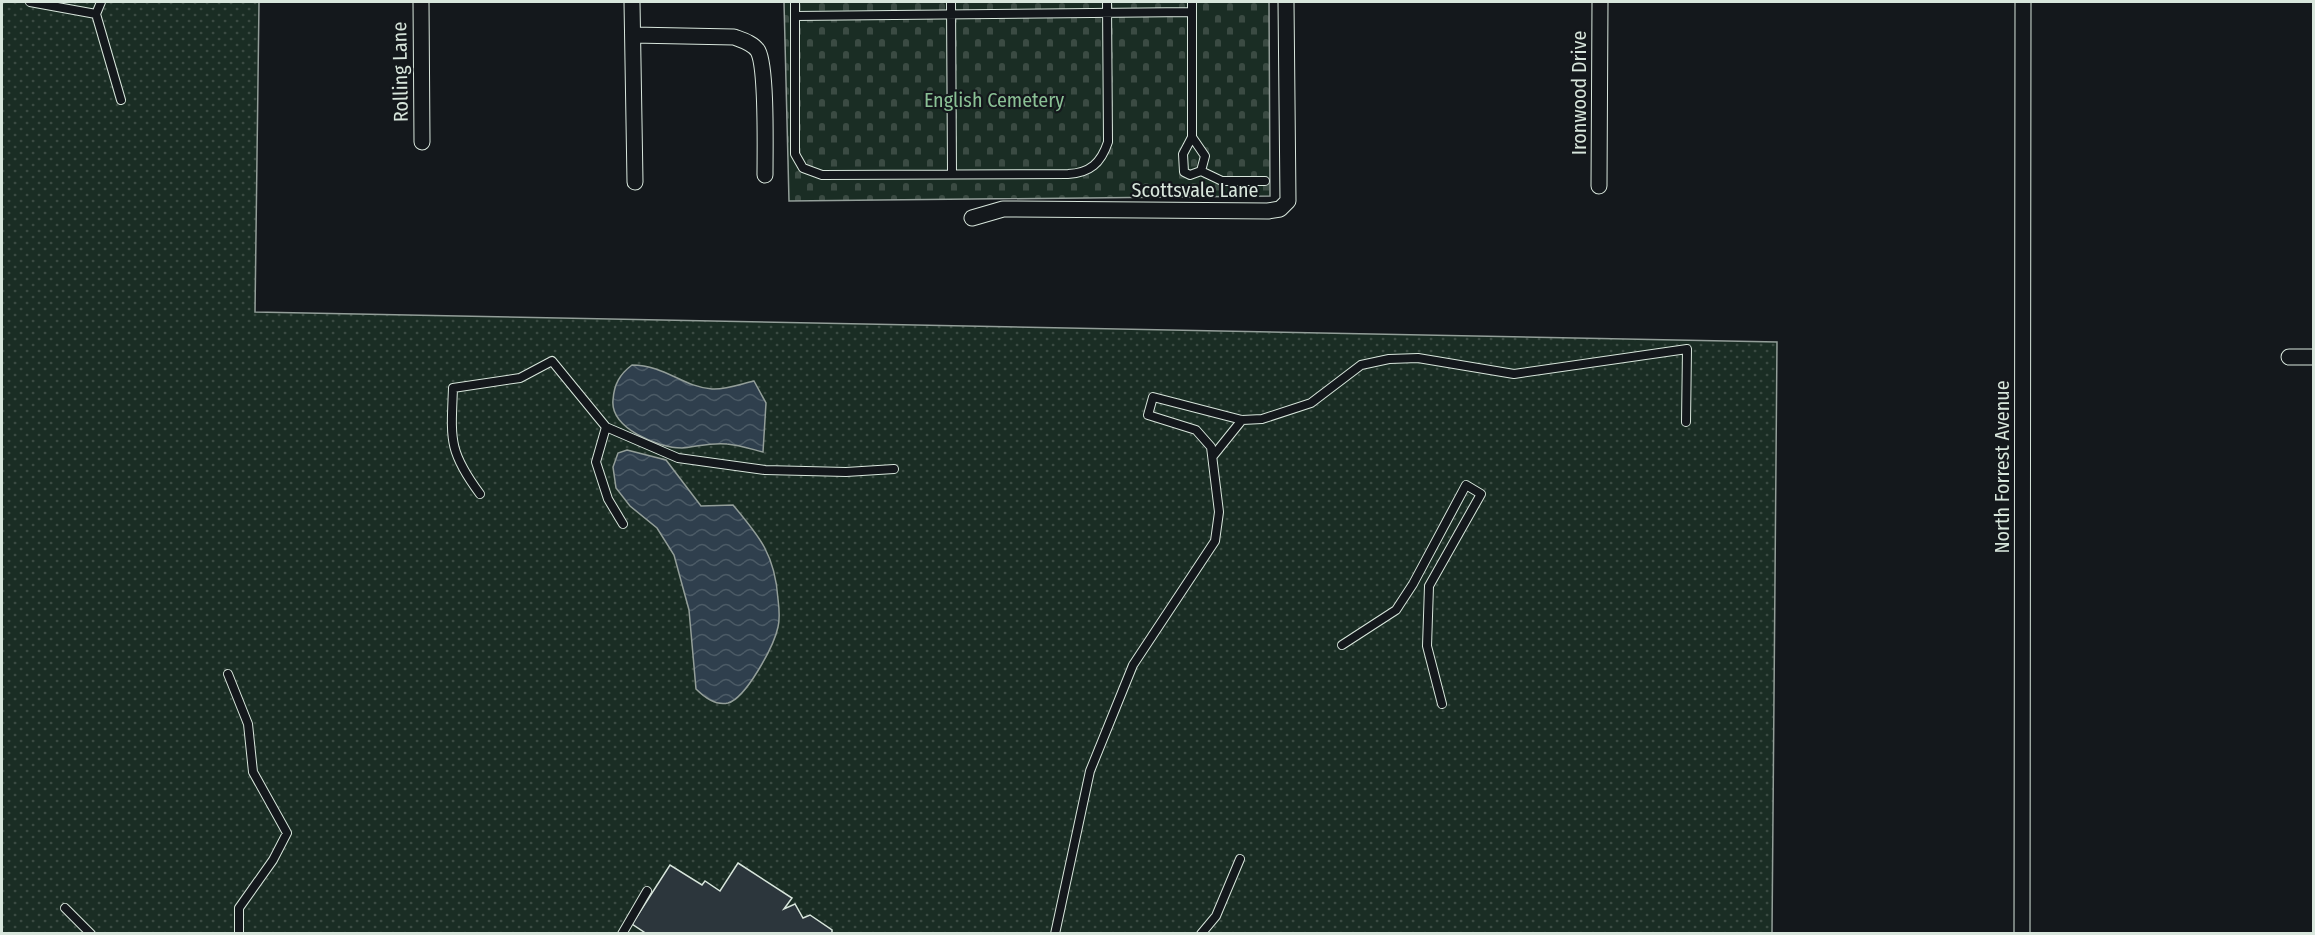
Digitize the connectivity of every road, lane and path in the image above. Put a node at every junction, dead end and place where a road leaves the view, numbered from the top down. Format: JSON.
{"nodes":[{"id":1,"x":30,"y":2,"type":"edge"},
{"id":2,"x":100,"y":2,"type":"edge"},
{"id":3,"x":421,"y":2,"type":"edge"},
{"id":4,"x":632,"y":2,"type":"edge"},
{"id":5,"x":795,"y":2,"type":"edge"},
{"id":6,"x":951,"y":2,"type":"edge"},
{"id":7,"x":1107,"y":2,"type":"edge"},
{"id":8,"x":1192,"y":2,"type":"edge"},
{"id":9,"x":1286,"y":2,"type":"edge"},
{"id":10,"x":1600,"y":2,"type":"edge"},
{"id":11,"x":2023,"y":2,"type":"edge"},
{"id":12,"x":1192,"y":12,"type":"junction"},
{"id":13,"x":1107,"y":13,"type":"junction"},
{"id":14,"x":96,"y":14,"type":"junction"},
{"id":15,"x":951,"y":14,"type":"junction"},
{"id":16,"x":795,"y":16,"type":"junction"},
{"id":17,"x":633,"y":35,"type":"junction"},
{"id":18,"x":121,"y":100,"type":"dead end"},
{"id":19,"x":1192,"y":137,"type":"junction"},
{"id":20,"x":422,"y":142,"type":"dead end"},
{"id":21,"x":1201,"y":171,"type":"junction"},
{"id":22,"x":952,"y":174,"type":"junction"},
{"id":23,"x":765,"y":175,"type":"dead end"},
{"id":24,"x":1265,"y":181,"type":"dead end"},
{"id":25,"x":635,"y":182,"type":"dead end"},
{"id":26,"x":1599,"y":186,"type":"dead end"},
{"id":27,"x":972,"y":218,"type":"dead end"},
{"id":28,"x":2289,"y":357,"type":"dead end"},
{"id":29,"x":2313,"y":357,"type":"edge"},
{"id":30,"x":1242,"y":420,"type":"junction"},
{"id":31,"x":1686,"y":422,"type":"dead end"},
{"id":32,"x":606,"y":427,"type":"junction"},
{"id":33,"x":1212,"y":456,"type":"junction"},
{"id":34,"x":894,"y":469,"type":"dead end"},
{"id":35,"x":480,"y":494,"type":"dead end"},
{"id":36,"x":623,"y":524,"type":"dead end"},
{"id":37,"x":1342,"y":645,"type":"dead end"},
{"id":38,"x":228,"y":674,"type":"dead end"},
{"id":39,"x":1442,"y":704,"type":"dead end"},
{"id":40,"x":1240,"y":859,"type":"dead end"},
{"id":41,"x":647,"y":891,"type":"dead end"},
{"id":42,"x":65,"y":908,"type":"dead end"},
{"id":43,"x":91,"y":933,"type":"edge"},
{"id":44,"x":239,"y":933,"type":"edge"},
{"id":45,"x":622,"y":933,"type":"edge"},
{"id":46,"x":1055,"y":933,"type":"edge"},
{"id":47,"x":1200,"y":933,"type":"edge"},
{"id":48,"x":2022,"y":933,"type":"edge"}],
"edges":[{"from":1,"to":14,"type":"lane"},
{"from":2,"to":14,"type":"lane"},
{"from":3,"to":20,"type":"street","name":"Rolling Lane"},
{"from":4,"to":17,"type":"street"},
{"from":5,"to":16,"type":"lane"},
{"from":6,"to":15,"type":"lane"},
{"from":7,"to":13,"type":"lane"},
{"from":8,"to":12,"type":"lane"},
{"from":9,"to":27,"type":"street","name":"Scottsvale Lane"},
{"from":10,"to":26,"type":"street","name":"Ironwood Drive"},
{"from":11,"to":48,"type":"street","name":"North Forrest Avenue"},
{"from":12,"to":13,"type":"lane"},
{"from":12,"to":19,"type":"lane"},
{"from":13,"to":15,"type":"lane"},
{"from":13,"to":22,"type":"lane"},
{"from":14,"to":18,"type":"lane"},
{"from":15,"to":16,"type":"lane"},
{"from":15,"to":22,"type":"lane"},
{"from":16,"to":22,"type":"lane"},
{"from":17,"to":23,"type":"street"},
{"from":17,"to":25,"type":"street"},
{"from":19,"to":21,"type":"lane"},
{"from":19,"to":21,"type":"lane"},
{"from":21,"to":24,"type":"lane"},
{"from":28,"to":29,"type":"street"},
{"from":30,"to":31,"type":"lane"},
{"from":30,"to":33,"type":"lane"},
{"from":30,"to":33,"type":"lane"},
{"from":32,"to":34,"type":"lane"},
{"from":32,"to":35,"type":"lane"},
{"from":32,"to":36,"type":"lane"},
{"from":33,"to":46,"type":"lane"},
{"from":37,"to":39,"type":"lane"},
{"from":38,"to":44,"type":"lane"},
{"from":40,"to":47,"type":"lane"},
{"from":41,"to":45,"type":"lane"},
{"from":42,"to":43,"type":"lane"}]}
